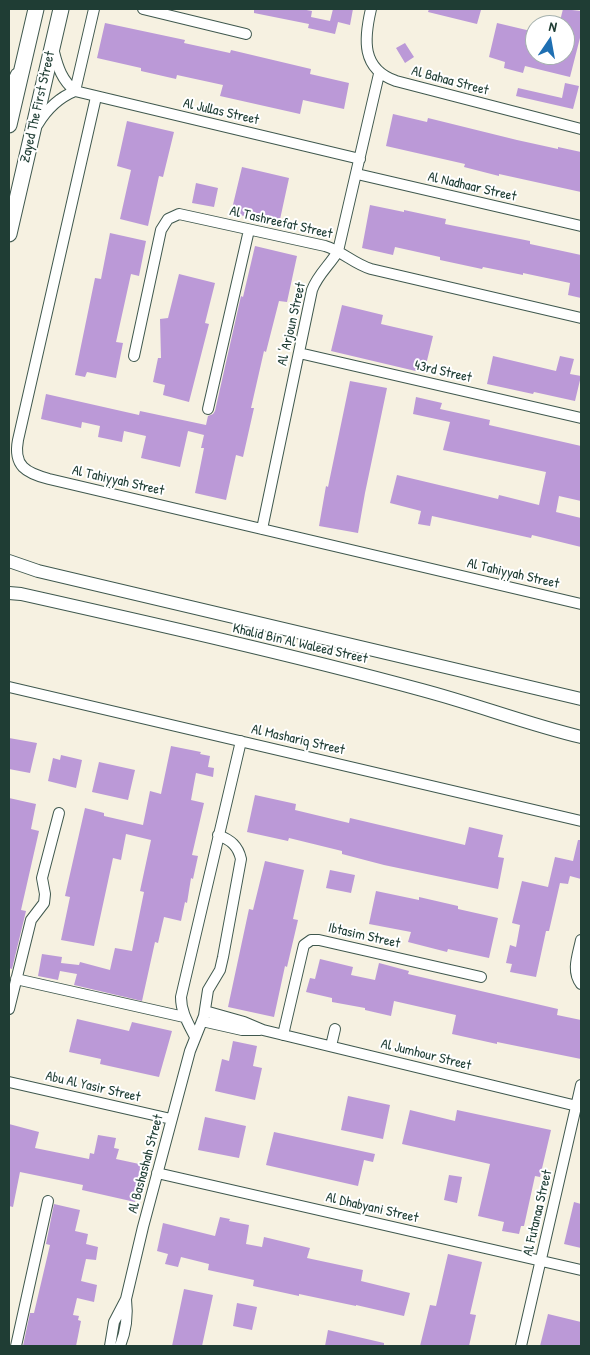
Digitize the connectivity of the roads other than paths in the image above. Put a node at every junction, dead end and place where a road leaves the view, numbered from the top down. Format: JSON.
{"nodes":[{"id":1,"x":36,"y":9,"type":"edge"},
{"id":2,"x":61,"y":9,"type":"edge"},
{"id":3,"x":94,"y":9,"type":"edge"},
{"id":4,"x":144,"y":9,"type":"edge"},
{"id":5,"x":371,"y":9,"type":"edge"},
{"id":6,"x":246,"y":34,"type":"dead end"},
{"id":7,"x":52,"y":46,"type":"junction"},
{"id":8,"x":25,"y":56,"type":"junction"},
{"id":9,"x":379,"y":74,"type":"junction"},
{"id":10,"x":9,"y":89,"type":"edge"},
{"id":11,"x":75,"y":91,"type":"junction"},
{"id":12,"x":96,"y":97,"type":"junction"},
{"id":13,"x":9,"y":125,"type":"edge"},
{"id":14,"x":581,"y":129,"type":"edge"},
{"id":15,"x":32,"y":134,"type":"junction"},
{"id":16,"x":360,"y":159,"type":"junction"},
{"id":17,"x":357,"y":174,"type":"junction"},
{"id":18,"x":581,"y":226,"type":"edge"},
{"id":19,"x":249,"y":230,"type":"junction"},
{"id":20,"x":9,"y":234,"type":"edge"},
{"id":21,"x":338,"y":251,"type":"junction"},
{"id":22,"x":581,"y":318,"type":"edge"},
{"id":23,"x":299,"y":353,"type":"junction"},
{"id":24,"x":134,"y":356,"type":"dead end"},
{"id":25,"x":208,"y":409,"type":"dead end"},
{"id":26,"x":581,"y":418,"type":"edge"},
{"id":27,"x":262,"y":529,"type":"junction"},
{"id":28,"x":9,"y":561,"type":"edge"},
{"id":29,"x":9,"y":592,"type":"edge"},
{"id":30,"x":581,"y":604,"type":"edge"},
{"id":31,"x":9,"y":687,"type":"edge"},
{"id":32,"x":581,"y":693,"type":"edge"},
{"id":33,"x":566,"y":695,"type":"junction"},
{"id":34,"x":581,"y":699,"type":"edge"},
{"id":35,"x":581,"y":737,"type":"edge"},
{"id":36,"x":241,"y":741,"type":"junction"},
{"id":37,"x":59,"y":813,"type":"dead end"},
{"id":38,"x":581,"y":821,"type":"edge"},
{"id":39,"x":218,"y":835,"type":"junction"},
{"id":40,"x":581,"y":940,"type":"edge"},
{"id":41,"x":481,"y":977,"type":"dead end"},
{"id":42,"x":16,"y":979,"type":"junction"},
{"id":43,"x":581,"y":984,"type":"edge"},
{"id":44,"x":9,"y":1009,"type":"edge"},
{"id":45,"x":204,"y":1016,"type":"junction"},
{"id":46,"x":184,"y":1017,"type":"junction"},
{"id":47,"x":335,"y":1029,"type":"dead end"},
{"id":48,"x":283,"y":1035,"type":"junction"},
{"id":49,"x":195,"y":1037,"type":"junction"},
{"id":50,"x":331,"y":1046,"type":"junction"},
{"id":51,"x":9,"y":1082,"type":"edge"},
{"id":52,"x":581,"y":1085,"type":"edge"},
{"id":53,"x":579,"y":1106,"type":"edge"},
{"id":54,"x":171,"y":1119,"type":"junction"},
{"id":55,"x":157,"y":1173,"type":"junction"},
{"id":56,"x":48,"y":1200,"type":"dead end"},
{"id":57,"x":541,"y":1261,"type":"junction"},
{"id":58,"x":581,"y":1270,"type":"edge"},
{"id":59,"x":126,"y":1299,"type":"junction"},
{"id":60,"x":16,"y":1346,"type":"edge"},
{"id":61,"x":110,"y":1346,"type":"edge"},
{"id":62,"x":120,"y":1346,"type":"edge"},
{"id":63,"x":521,"y":1346,"type":"edge"}],
"edges":[{"from":1,"to":8,"type":"main road","name":"Zayed The First Street"},
{"from":2,"to":7,"type":"main road","name":"Zayed The First Street"},
{"from":3,"to":11,"type":"street"},
{"from":4,"to":6,"type":"street"},
{"from":5,"to":9,"type":"street"},
{"from":7,"to":11,"type":"street"},
{"from":7,"to":15,"type":"main road","name":"Zayed The First Street"},
{"from":8,"to":10,"type":"street"},
{"from":8,"to":13,"type":"main road","name":"Zayed The First Street"},
{"from":9,"to":14,"type":"street","name":"Al Bahaa Street"},
{"from":9,"to":16,"type":"street","name":"Al 'Arjoun Street"},
{"from":11,"to":12,"type":"street","name":"Al Jullas Street"},
{"from":11,"to":15,"type":"street"},
{"from":12,"to":16,"type":"street","name":"Al Jullas Street"},
{"from":12,"to":27,"type":"street","name":"Al Tahiyyah Street"},
{"from":15,"to":20,"type":"main road","name":"Zayed The First Street"},
{"from":16,"to":17,"type":"street","name":"Al 'Arjoun Street"},
{"from":17,"to":18,"type":"street","name":"Al Nadhaar Street"},
{"from":17,"to":21,"type":"street","name":"Al 'Arjoun Street"},
{"from":19,"to":21,"type":"street","name":"Al Tashreefat Street"},
{"from":19,"to":24,"type":"street","name":"Al Tashreefat Street"},
{"from":19,"to":25,"type":"street"},
{"from":21,"to":22,"type":"street","name":"Al Tashreefat Street"},
{"from":21,"to":23,"type":"street","name":"Al 'Arjoun Street"},
{"from":23,"to":26,"type":"street","name":"43rd Street"},
{"from":23,"to":27,"type":"street","name":"Al 'Arjoun Street"},
{"from":27,"to":30,"type":"street","name":"Al Tahiyyah Street"},
{"from":28,"to":33,"type":"street","name":"Khalid Bin Al Waleed Street"},
{"from":29,"to":35,"type":"street","name":"Khalid Bin Al Waleed Street"},
{"from":31,"to":36,"type":"street","name":"Al Mashariq Street"},
{"from":32,"to":33,"type":"street"},
{"from":33,"to":34,"type":"street","name":"Khalid Bin Al Waleed Street"},
{"from":36,"to":38,"type":"street","name":"Al Mashariq Street"},
{"from":36,"to":39,"type":"street"},
{"from":37,"to":42,"type":"street"},
{"from":39,"to":45,"type":"street","name":"Al Bashashah Street"},
{"from":39,"to":46,"type":"street"},
{"from":40,"to":43,"type":"street"},
{"from":41,"to":48,"type":"street","name":"Ibtasim Street"},
{"from":42,"to":44,"type":"street"},
{"from":42,"to":46,"type":"street"},
{"from":45,"to":48,"type":"street","name":"Al Jumhour Street"},
{"from":45,"to":49,"type":"street","name":"Al Bashashah Street"},
{"from":46,"to":49,"type":"street"},
{"from":47,"to":50,"type":"street"},
{"from":48,"to":50,"type":"street","name":"Al Jumhour Street"},
{"from":49,"to":54,"type":"street","name":"Al Bashashah Street"},
{"from":50,"to":53,"type":"street","name":"Al Jumhour Street"},
{"from":51,"to":54,"type":"street","name":"Abu Al Yasir Street"},
{"from":52,"to":53,"type":"street","name":"Al Futanaa Street"},
{"from":53,"to":57,"type":"street","name":"Al Futanaa Street"},
{"from":54,"to":55,"type":"street","name":"Al Bashashah Street"},
{"from":55,"to":57,"type":"street","name":"Al Dhabyani Street"},
{"from":55,"to":59,"type":"street","name":"Al Bashashah Street"},
{"from":56,"to":60,"type":"street"},
{"from":57,"to":58,"type":"street","name":"Al Dhabyani Street"},
{"from":57,"to":63,"type":"street","name":"Al Futanaa Street"},
{"from":59,"to":61,"type":"street","name":"Al Bashashah Street"},
{"from":59,"to":62,"type":"street","name":"Al Bashashah Street"}]}
